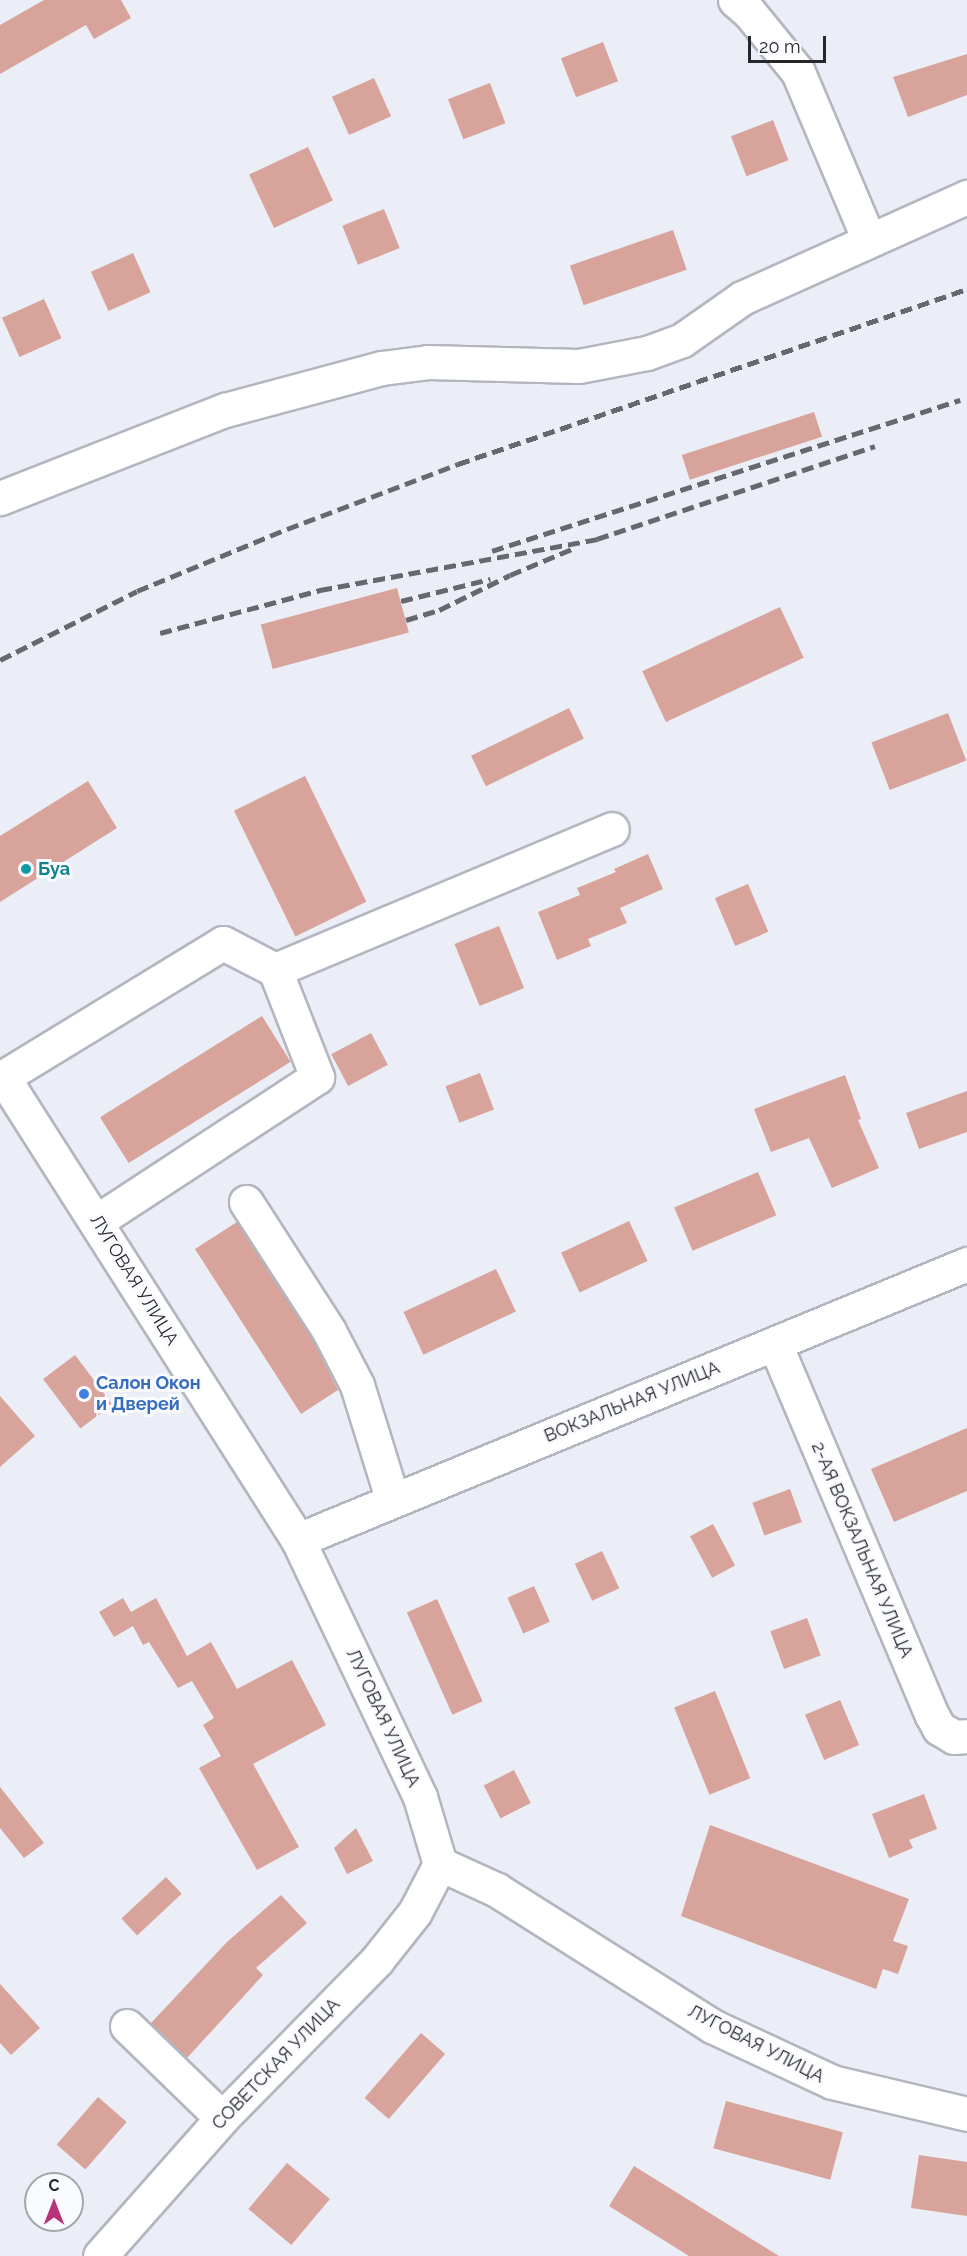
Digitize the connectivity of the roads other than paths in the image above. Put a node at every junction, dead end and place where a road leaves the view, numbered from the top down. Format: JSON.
{"nodes":[{"id":1,"x":735,"y":0,"type":"edge"},
{"id":2,"x":967,"y":197,"type":"edge"},
{"id":3,"x":869,"y":240,"type":"junction"},
{"id":4,"x":0,"y":498,"type":"edge"},
{"id":5,"x":612,"y":829,"type":"dead end"},
{"id":6,"x":275,"y":970,"type":"junction"},
{"id":7,"x":2,"y":1078,"type":"edge"},
{"id":8,"x":246,"y":1202,"type":"dead end"},
{"id":9,"x":97,"y":1221,"type":"junction"},
{"id":10,"x":967,"y":1264,"type":"edge"},
{"id":11,"x":775,"y":1344,"type":"junction"},
{"id":12,"x":393,"y":1501,"type":"junction"},
{"id":13,"x":298,"y":1540,"type":"junction"},
{"id":14,"x":967,"y":1736,"type":"edge"},
{"id":15,"x":440,"y":1864,"type":"junction"},
{"id":16,"x":127,"y":2026,"type":"dead end"},
{"id":17,"x":967,"y":2114,"type":"edge"},
{"id":18,"x":222,"y":2118,"type":"junction"},
{"id":19,"x":100,"y":2256,"type":"edge"}],
"edges":[{"from":1,"to":3,"type":"street"},
{"from":2,"to":3,"type":"street"},
{"from":3,"to":4,"type":"street"},
{"from":5,"to":6,"type":"street"},
{"from":6,"to":7,"type":"street"},
{"from":6,"to":9,"type":"street"},
{"from":7,"to":9,"type":"street","name":"ЛУГОВАЯ УЛИЦА"},
{"from":8,"to":12,"type":"street"},
{"from":9,"to":13,"type":"street","name":"ЛУГОВАЯ УЛИЦА"},
{"from":10,"to":11,"type":"street","name":"ВОКЗАЛЬНАЯ УЛИЦА"},
{"from":11,"to":12,"type":"street","name":"ВОКЗАЛЬНАЯ УЛИЦА"},
{"from":11,"to":14,"type":"street","name":"2-АЯ ВОКЗАЛЬНАЯ УЛИЦА"},
{"from":12,"to":13,"type":"street","name":"ВОКЗАЛЬНАЯ УЛИЦА"},
{"from":13,"to":15,"type":"street","name":"ЛУГОВАЯ УЛИЦА"},
{"from":15,"to":17,"type":"street","name":"ЛУГОВАЯ УЛИЦА"},
{"from":15,"to":18,"type":"street","name":"СОВЕТСКАЯ УЛИЦА"},
{"from":16,"to":18,"type":"street"},
{"from":18,"to":19,"type":"street","name":"СОВЕТСКАЯ УЛИЦА"}]}
